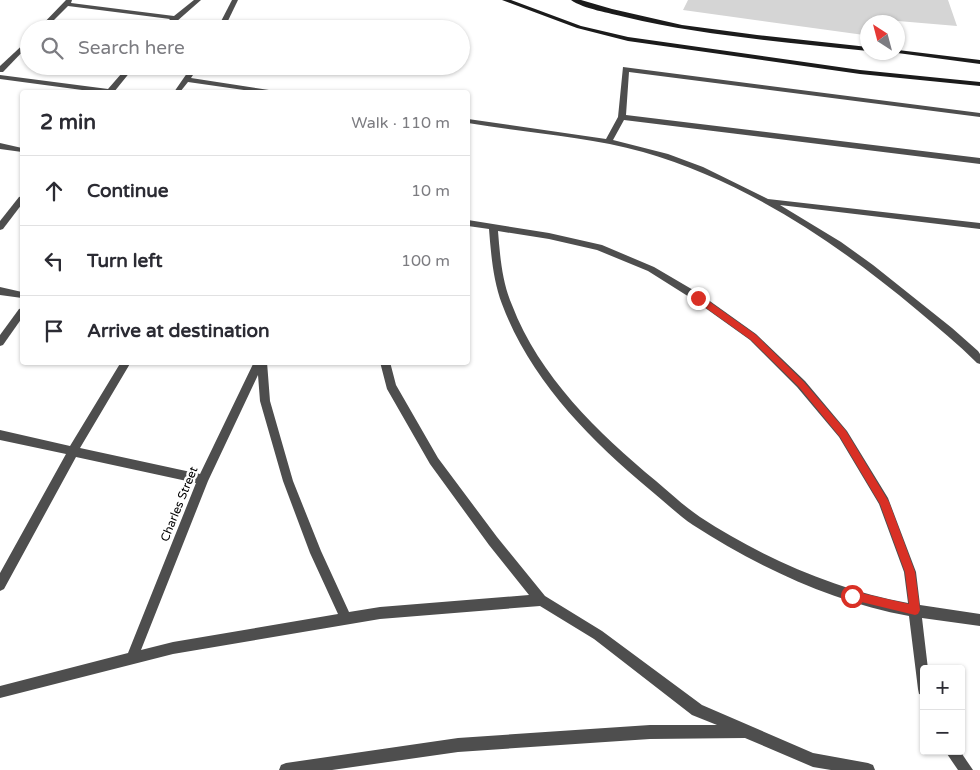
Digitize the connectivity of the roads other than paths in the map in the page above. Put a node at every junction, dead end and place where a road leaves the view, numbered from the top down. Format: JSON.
{"nodes":[{"id":1,"x":198,"y":0,"type":"edge"},
{"id":2,"x":235,"y":0,"type":"edge"},
{"id":3,"x":505,"y":0,"type":"edge"},
{"id":4,"x":574,"y":0,"type":"edge"},
{"id":5,"x":68,"y":2,"type":"edge"},
{"id":6,"x":175,"y":18,"type":"joint"},
{"id":7,"x":50,"y":20,"type":"edge"},
{"id":8,"x":225,"y":20,"type":"edge"},
{"id":9,"x":860,"y":48,"type":"edge"},
{"id":10,"x":20,"y":50,"type":"edge"},
{"id":11,"x":905,"y":53,"type":"edge"},
{"id":12,"x":980,"y":62,"type":"edge"},
{"id":13,"x":0,"y":70,"type":"edge"},
{"id":14,"x":124,"y":75,"type":"edge"},
{"id":15,"x":190,"y":75,"type":"edge"},
{"id":16,"x":0,"y":77,"type":"edge"},
{"id":17,"x":186,"y":80,"type":"junction"},
{"id":18,"x":980,"y":84,"type":"edge"},
{"id":19,"x":95,"y":90,"type":"edge"},
{"id":20,"x":112,"y":90,"type":"edge"},
{"id":21,"x":178,"y":90,"type":"edge"},
{"id":22,"x":255,"y":90,"type":"edge"},
{"id":23,"x":980,"y":115,"type":"edge"},
{"id":24,"x":622,"y":118,"type":"junction"},
{"id":25,"x":470,"y":121,"type":"edge"},
{"id":26,"x":608,"y":142,"type":"junction"},
{"id":27,"x":0,"y":146,"type":"edge"},
{"id":28,"x":20,"y":150,"type":"edge"},
{"id":29,"x":980,"y":161,"type":"edge"},
{"id":30,"x":764,"y":201,"type":"junction"},
{"id":31,"x":20,"y":202,"type":"edge"},
{"id":32,"x":470,"y":222,"type":"edge"},
{"id":33,"x":980,"y":226,"type":"edge"},
{"id":34,"x":0,"y":227,"type":"edge"},
{"id":35,"x":493,"y":227,"type":"junction"},
{"id":36,"x":0,"y":291,"type":"edge"},
{"id":37,"x":20,"y":295,"type":"edge"},
{"id":38,"x":20,"y":315,"type":"edge"},
{"id":39,"x":0,"y":342,"type":"edge"},
{"id":40,"x":980,"y":360,"type":"edge"},
{"id":41,"x":124,"y":365,"type":"edge"},
{"id":42,"x":259,"y":365,"type":"edge"},
{"id":43,"x":260,"y":365,"type":"edge"},
{"id":44,"x":385,"y":365,"type":"edge"},
{"id":45,"x":0,"y":435,"type":"edge"},
{"id":46,"x":73,"y":451,"type":"junction"},
{"id":47,"x":203,"y":480,"type":"junction"},
{"id":48,"x":0,"y":585,"type":"edge"},
{"id":49,"x":540,"y":600,"type":"junction"},
{"id":50,"x":915,"y":610,"type":"junction"},
{"id":51,"x":346,"y":619,"type":"junction"},
{"id":52,"x":980,"y":620,"type":"edge"},
{"id":53,"x":132,"y":658,"type":"junction"},
{"id":54,"x":921,"y":665,"type":"edge"},
{"id":55,"x":0,"y":692,"type":"edge"},
{"id":56,"x":748,"y":732,"type":"junction"},
{"id":57,"x":955,"y":755,"type":"edge"},
{"id":58,"x":286,"y":770,"type":"edge"},
{"id":59,"x":868,"y":770,"type":"edge"},
{"id":60,"x":966,"y":770,"type":"edge"}],
"edges":[{"from":1,"to":6,"type":"street"},
{"from":2,"to":8,"type":"street"},
{"from":3,"to":18,"type":"street"},
{"from":4,"to":9,"type":"street"},
{"from":5,"to":6,"type":"street"},
{"from":5,"to":7,"type":"street"},
{"from":10,"to":13,"type":"street"},
{"from":11,"to":12,"type":"street"},
{"from":14,"to":20,"type":"street"},
{"from":15,"to":17,"type":"street"},
{"from":16,"to":19,"type":"street"},
{"from":17,"to":21,"type":"street"},
{"from":17,"to":22,"type":"street"},
{"from":23,"to":24,"type":"street"},
{"from":24,"to":26,"type":"street"},
{"from":24,"to":29,"type":"street"},
{"from":25,"to":26,"type":"street"},
{"from":26,"to":30,"type":"street"},
{"from":27,"to":28,"type":"street"},
{"from":30,"to":33,"type":"street"},
{"from":30,"to":40,"type":"street"},
{"from":31,"to":34,"type":"street"},
{"from":32,"to":35,"type":"street"},
{"from":35,"to":50,"type":"street"},
{"from":35,"to":50,"type":"street"},
{"from":36,"to":37,"type":"street"},
{"from":38,"to":39,"type":"street"},
{"from":41,"to":46,"type":"street"},
{"from":42,"to":47,"type":"street","name":"Charles Street"},
{"from":43,"to":51,"type":"street"},
{"from":44,"to":49,"type":"street"},
{"from":45,"to":46,"type":"street"},
{"from":46,"to":47,"type":"street"},
{"from":46,"to":48,"type":"street"},
{"from":47,"to":53,"type":"street","name":"Charles Street"},
{"from":49,"to":51,"type":"street"},
{"from":49,"to":56,"type":"street"},
{"from":50,"to":52,"type":"street"},
{"from":50,"to":54,"type":"street"},
{"from":51,"to":53,"type":"street"},
{"from":53,"to":55,"type":"street"},
{"from":56,"to":58,"type":"street"},
{"from":56,"to":59,"type":"street"},
{"from":57,"to":60,"type":"street"}]}
